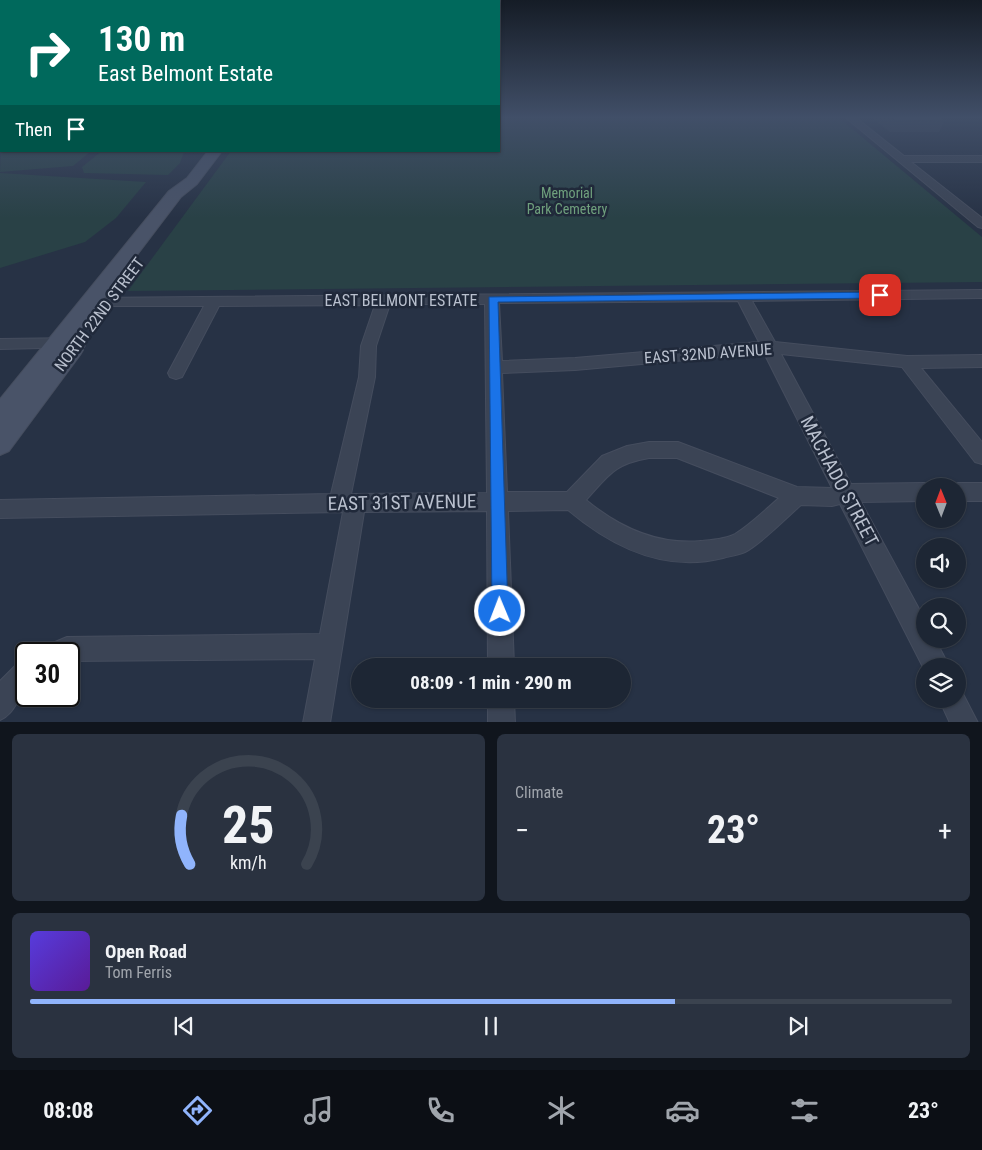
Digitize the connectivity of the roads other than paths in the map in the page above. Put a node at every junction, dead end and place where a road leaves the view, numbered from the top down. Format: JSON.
{"nodes":[{"id":1,"x":891,"y":151,"type":"edge"},
{"id":2,"x":214,"y":152,"type":"edge"},
{"id":3,"x":901,"y":159,"type":"junction"},
{"id":4,"x":982,"y":159,"type":"edge"},
{"id":5,"x":982,"y":224,"type":"edge"},
{"id":6,"x":980,"y":296,"type":"edge"},
{"id":7,"x":743,"y":297,"type":"junction"},
{"id":8,"x":492,"y":299,"type":"junction"},
{"id":9,"x":384,"y":300,"type":"junction"},
{"id":10,"x":214,"y":301,"type":"junction"},
{"id":11,"x":99,"y":303,"type":"junction"},
{"id":12,"x":68,"y":343,"type":"junction"},
{"id":13,"x":0,"y":344,"type":"edge"},
{"id":14,"x":769,"y":347,"type":"junction"},
{"id":15,"x":982,"y":361,"type":"edge"},
{"id":16,"x":907,"y":362,"type":"junction"},
{"id":17,"x":494,"y":367,"type":"junction"},
{"id":18,"x":176,"y":373,"type":"dead end"},
{"id":19,"x":0,"y":417,"type":"edge"},
{"id":20,"x":0,"y":444,"type":"edge"},
{"id":21,"x":982,"y":456,"type":"edge"},
{"id":22,"x":916,"y":492,"type":"edge"},
{"id":23,"x":966,"y":492,"type":"edge"},
{"id":24,"x":982,"y":492,"type":"edge"},
{"id":25,"x":846,"y":493,"type":"junction"},
{"id":26,"x":797,"y":496,"type":"junction"},
{"id":27,"x":498,"y":501,"type":"junction"},
{"id":28,"x":572,"y":501,"type":"junction"},
{"id":29,"x":347,"y":503,"type":"junction"},
{"id":30,"x":0,"y":510,"type":"edge"},
{"id":31,"x":330,"y":646,"type":"junction"},
{"id":32,"x":80,"y":649,"type":"edge"},
{"id":33,"x":501,"y":658,"type":"edge"},
{"id":34,"x":932,"y":658,"type":"edge"},
{"id":35,"x":15,"y":683,"type":"edge"},
{"id":36,"x":0,"y":707,"type":"edge"},
{"id":37,"x":501,"y":708,"type":"edge"},
{"id":38,"x":957,"y":708,"type":"edge"},
{"id":39,"x":316,"y":722,"type":"edge"},
{"id":40,"x":502,"y":722,"type":"edge"},
{"id":41,"x":965,"y":722,"type":"edge"}],
"edges":[{"from":1,"to":3,"type":"street"},
{"from":2,"to":11,"type":"main road","name":"NORTH 22ND STREET"},
{"from":3,"to":4,"type":"street"},
{"from":3,"to":5,"type":"street"},
{"from":6,"to":7,"type":"street","name":"EAST BELMONT ESTATE"},
{"from":7,"to":8,"type":"street","name":"EAST BELMONT ESTATE"},
{"from":7,"to":14,"type":"street","name":"MACHADO STREET"},
{"from":8,"to":9,"type":"street","name":"EAST BELMONT ESTATE"},
{"from":8,"to":17,"type":"street"},
{"from":9,"to":10,"type":"street","name":"EAST BELMONT ESTATE"},
{"from":9,"to":29,"type":"street"},
{"from":10,"to":11,"type":"street","name":"EAST BELMONT ESTATE"},
{"from":10,"to":18,"type":"street"},
{"from":11,"to":12,"type":"main road","name":"NORTH 22ND STREET"},
{"from":12,"to":13,"type":"street"},
{"from":12,"to":19,"type":"main road","name":"NORTH 22ND STREET"},
{"from":12,"to":20,"type":"main road","name":"NORTH 22ND STREET"},
{"from":14,"to":16,"type":"street","name":"EAST 32ND AVENUE"},
{"from":14,"to":17,"type":"street","name":"EAST 32ND AVENUE"},
{"from":14,"to":25,"type":"street","name":"MACHADO STREET"},
{"from":15,"to":16,"type":"street","name":"EAST 32ND AVENUE"},
{"from":16,"to":21,"type":"street"},
{"from":17,"to":27,"type":"street"},
{"from":22,"to":25,"type":"street"},
{"from":23,"to":24,"type":"street"},
{"from":25,"to":26,"type":"street"},
{"from":25,"to":34,"type":"street","name":"MACHADO STREET"},
{"from":26,"to":28,"type":"street"},
{"from":26,"to":28,"type":"street"},
{"from":27,"to":28,"type":"street","name":"EAST 31ST AVENUE"},
{"from":27,"to":29,"type":"street","name":"EAST 31ST AVENUE"},
{"from":27,"to":33,"type":"street"},
{"from":29,"to":30,"type":"street","name":"EAST 31ST AVENUE"},
{"from":29,"to":31,"type":"street"},
{"from":31,"to":32,"type":"street"},
{"from":31,"to":39,"type":"street"},
{"from":35,"to":36,"type":"street"},
{"from":37,"to":40,"type":"street"},
{"from":38,"to":41,"type":"street"}]}
